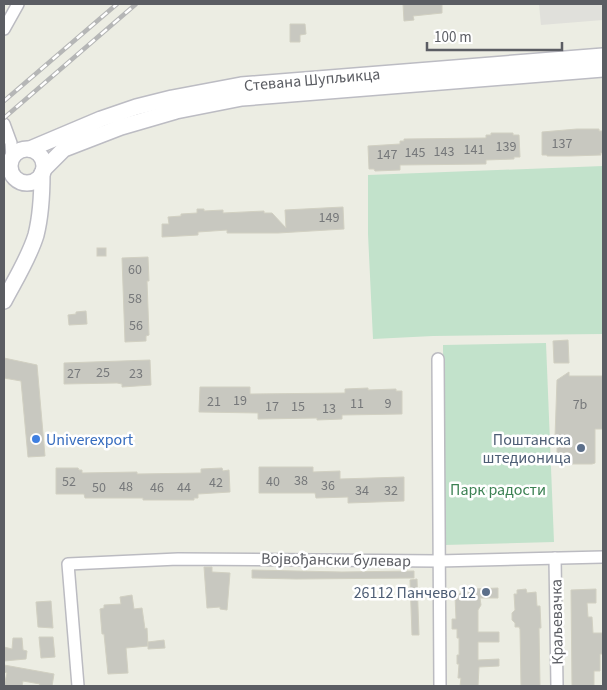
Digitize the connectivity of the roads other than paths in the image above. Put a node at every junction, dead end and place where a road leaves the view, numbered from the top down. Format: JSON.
{"nodes":[{"id":1,"x":18,"y":4,"type":"edge"},
{"id":2,"x":4,"y":29,"type":"edge"},
{"id":3,"x":603,"y":56,"type":"edge"},
{"id":4,"x":603,"y":69,"type":"edge"},
{"id":5,"x":4,"y":124,"type":"edge"},
{"id":6,"x":10,"y":137,"type":"junction"},
{"id":7,"x":29,"y":149,"type":"junction"},
{"id":8,"x":12,"y":158,"type":"junction"},
{"id":9,"x":43,"y":171,"type":"junction"},
{"id":10,"x":21,"y":182,"type":"junction"},
{"id":11,"x":39,"y":213,"type":"junction"},
{"id":12,"x":4,"y":301,"type":"edge"},
{"id":13,"x":438,"y":359,"type":"dead end"},
{"id":14,"x":555,"y":558,"type":"junction"},
{"id":15,"x":603,"y":558,"type":"edge"},
{"id":16,"x":438,"y":560,"type":"junction"},
{"id":17,"x":78,"y":686,"type":"edge"},
{"id":18,"x":440,"y":686,"type":"edge"},
{"id":19,"x":557,"y":686,"type":"edge"}],
"edges":[{"from":1,"to":2,"type":"street"},
{"from":3,"to":7,"type":"main road","name":"Стевана Шупљикца"},
{"from":4,"to":9,"type":"main road","name":"Стевана Шупљикца"},
{"from":5,"to":6,"type":"street"},
{"from":6,"to":7,"type":"street"},
{"from":6,"to":8,"type":"street"},
{"from":7,"to":8,"type":"main road"},
{"from":7,"to":9,"type":"main road"},
{"from":8,"to":10,"type":"main road"},
{"from":9,"to":10,"type":"main road"},
{"from":9,"to":11,"type":"main road"},
{"from":10,"to":11,"type":"main road"},
{"from":11,"to":12,"type":"main road"},
{"from":13,"to":16,"type":"street"},
{"from":14,"to":15,"type":"street","name":"Војвођански булевар"},
{"from":14,"to":16,"type":"street","name":"Војвођански булевар"},
{"from":14,"to":19,"type":"street","name":"Краљевачка"},
{"from":16,"to":17,"type":"street","name":"Војвођански булевар"},
{"from":16,"to":18,"type":"street"}]}
